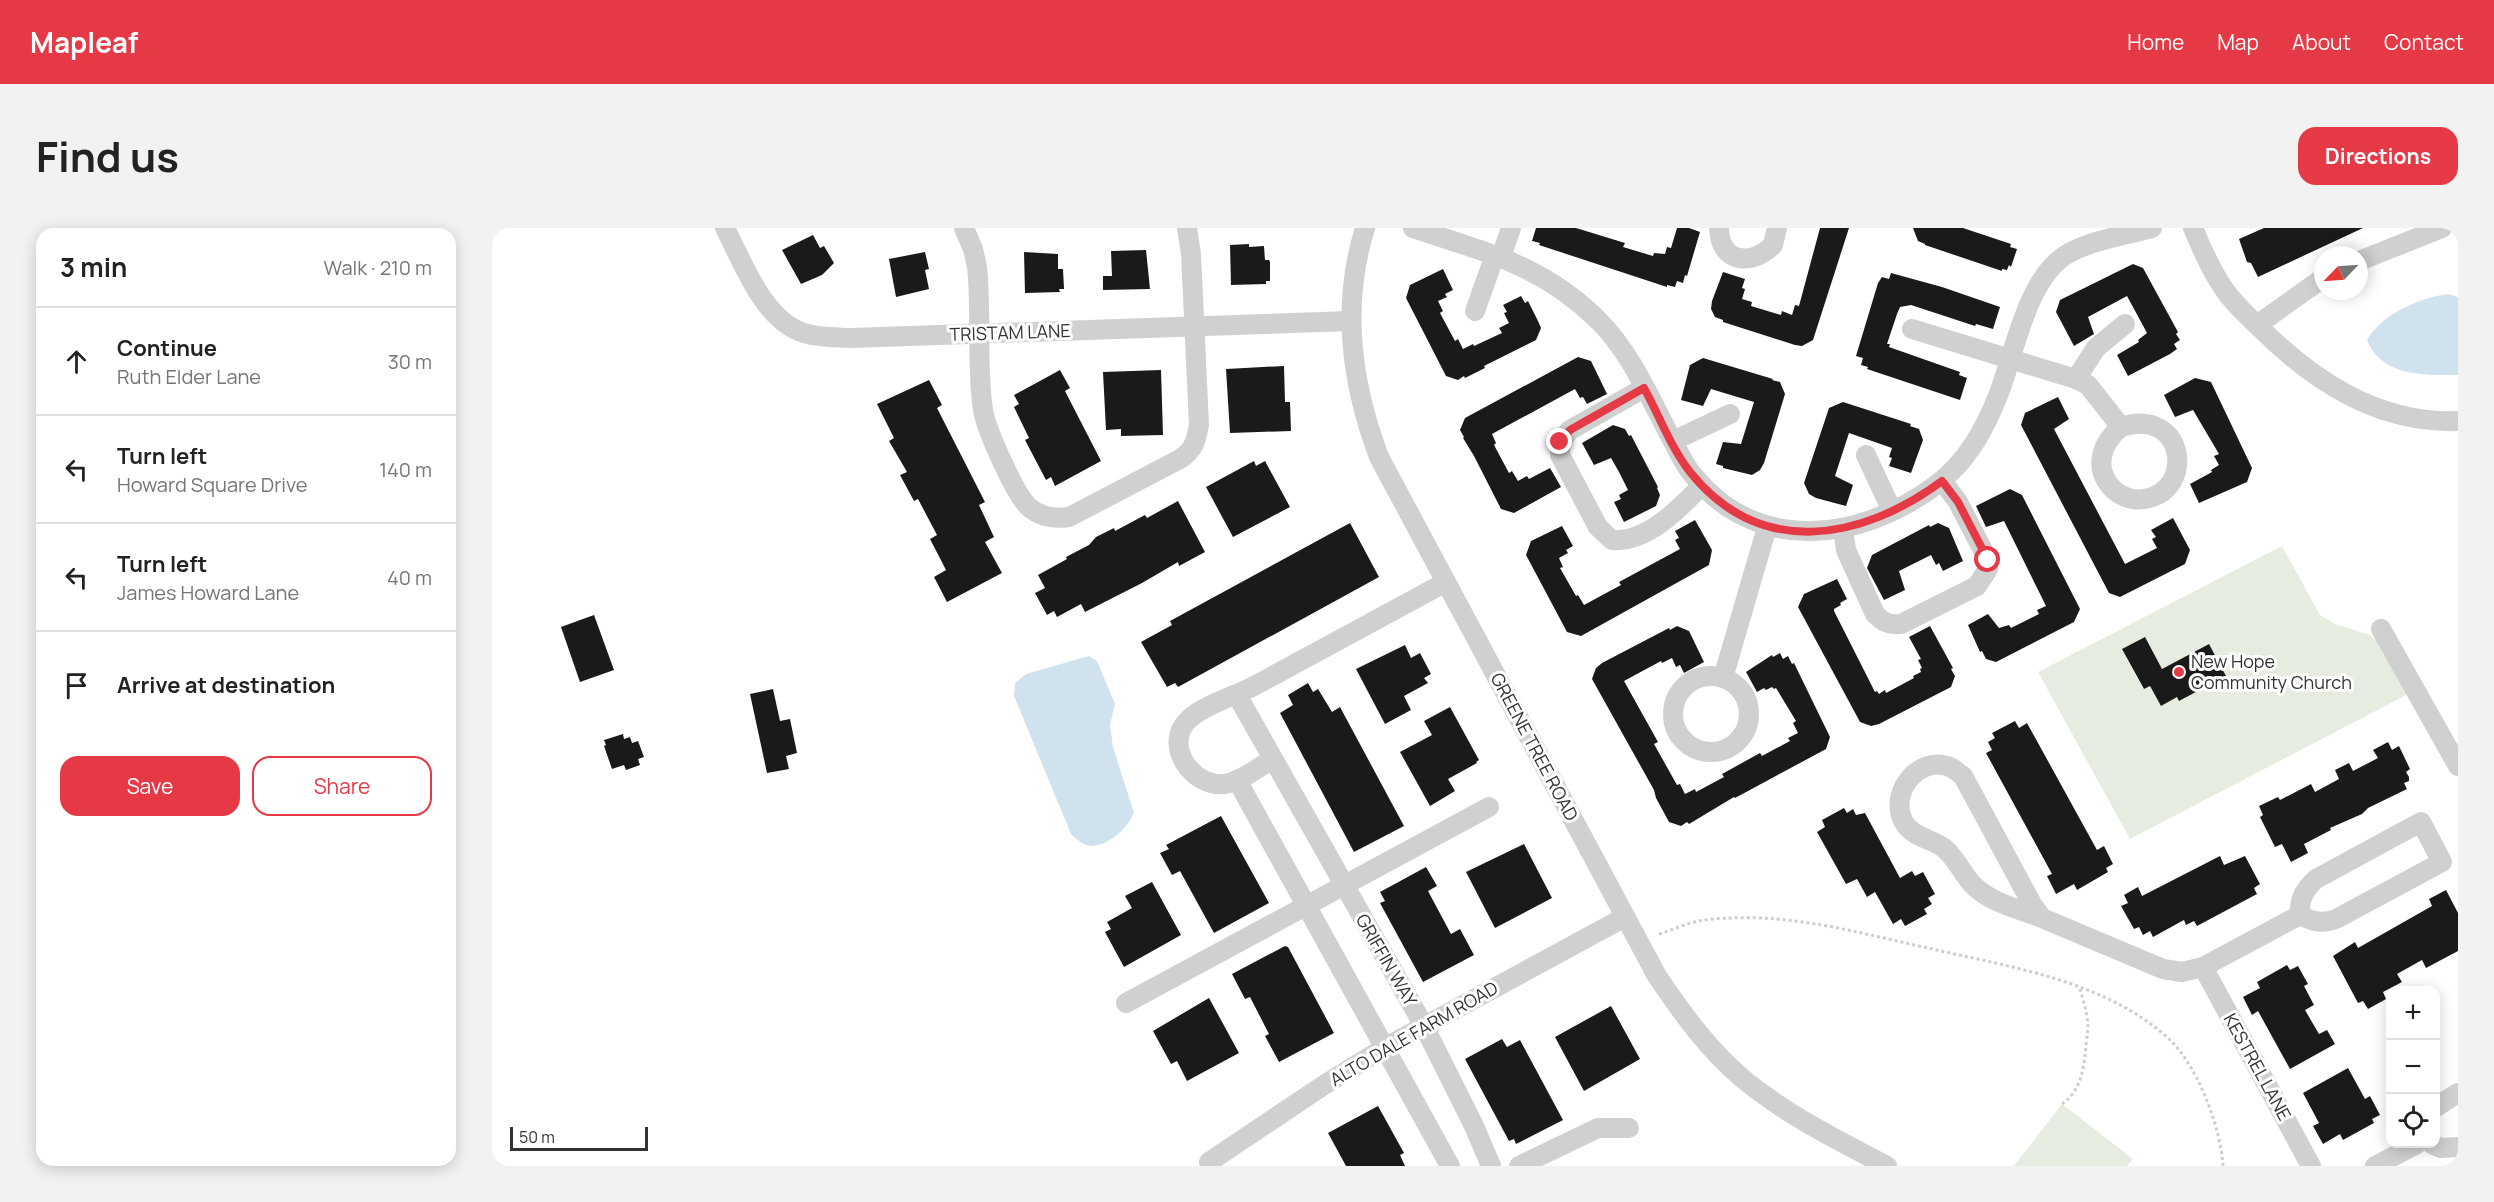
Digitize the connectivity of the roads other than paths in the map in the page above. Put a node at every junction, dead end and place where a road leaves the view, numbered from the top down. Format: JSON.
{"nodes":[{"id":1,"x":725,"y":228,"type":"edge"},
{"id":2,"x":964,"y":228,"type":"edge"},
{"id":3,"x":1187,"y":228,"type":"edge"},
{"id":4,"x":1365,"y":228,"type":"edge"},
{"id":5,"x":1413,"y":228,"type":"edge"},
{"id":6,"x":1511,"y":228,"type":"edge"},
{"id":7,"x":1719,"y":228,"type":"edge"},
{"id":8,"x":1777,"y":228,"type":"edge"},
{"id":9,"x":2152,"y":228,"type":"edge"},
{"id":10,"x":2193,"y":228,"type":"edge"},
{"id":11,"x":2442,"y":228,"type":"edge"},
{"id":12,"x":1498,"y":256,"type":"junction"},
{"id":13,"x":2368,"y":257,"type":"edge"},
{"id":14,"x":2314,"y":284,"type":"edge"},
{"id":15,"x":1475,"y":311,"type":"dead end"},
{"id":16,"x":1351,"y":321,"type":"junction"},
{"id":17,"x":2125,"y":324,"type":"dead end"},
{"id":18,"x":2257,"y":325,"type":"junction"},
{"id":19,"x":1195,"y":326,"type":"junction"},
{"id":20,"x":1912,"y":329,"type":"dead end"},
{"id":21,"x":981,"y":334,"type":"junction"},
{"id":22,"x":2011,"y":359,"type":"junction"},
{"id":23,"x":2076,"y":379,"type":"junction"},
{"id":24,"x":1644,"y":388,"type":"junction"},
{"id":25,"x":1730,"y":414,"type":"dead end"},
{"id":26,"x":2458,"y":422,"type":"edge"},
{"id":27,"x":2121,"y":427,"type":"dead end"},
{"id":28,"x":1673,"y":441,"type":"junction"},
{"id":29,"x":1866,"y":455,"type":"dead end"},
{"id":30,"x":1942,"y":481,"type":"junction"},
{"id":31,"x":1702,"y":485,"type":"junction"},
{"id":32,"x":1892,"y":511,"type":"junction"},
{"id":33,"x":1767,"y":527,"type":"junction"},
{"id":34,"x":1843,"y":529,"type":"junction"},
{"id":35,"x":1446,"y":582,"type":"junction"},
{"id":36,"x":2381,"y":629,"type":"dead end"},
{"id":37,"x":1723,"y":678,"type":"dead end"},
{"id":38,"x":1238,"y":694,"type":"junction"},
{"id":39,"x":1274,"y":759,"type":"junction"},
{"id":40,"x":2458,"y":766,"type":"edge"},
{"id":41,"x":1237,"y":780,"type":"junction"},
{"id":42,"x":1489,"y":807,"type":"dead end"},
{"id":43,"x":1344,"y":885,"type":"junction"},
{"id":44,"x":1306,"y":906,"type":"junction"},
{"id":45,"x":2301,"y":915,"type":"junction"},
{"id":46,"x":1625,"y":916,"type":"junction"},
{"id":47,"x":2042,"y":918,"type":"junction"},
{"id":48,"x":2203,"y":967,"type":"junction"},
{"id":49,"x":1126,"y":1003,"type":"dead end"},
{"id":50,"x":1424,"y":1026,"type":"junction"},
{"id":51,"x":1384,"y":1048,"type":"junction"},
{"id":52,"x":2458,"y":1093,"type":"edge"},
{"id":53,"x":2440,"y":1104,"type":"edge"},
{"id":54,"x":1629,"y":1128,"type":"dead end"},
{"id":55,"x":2458,"y":1147,"type":"edge"},
{"id":56,"x":2408,"y":1148,"type":"edge"},
{"id":57,"x":2440,"y":1148,"type":"edge"},
{"id":58,"x":1209,"y":1162,"type":"dead end"},
{"id":59,"x":1450,"y":1166,"type":"edge"},
{"id":60,"x":1491,"y":1166,"type":"edge"},
{"id":61,"x":1519,"y":1166,"type":"edge"},
{"id":62,"x":1887,"y":1166,"type":"edge"},
{"id":63,"x":2311,"y":1166,"type":"edge"},
{"id":64,"x":2374,"y":1166,"type":"edge"}],
"edges":[{"from":1,"to":21,"type":"street","name":"TRISTAM LANE"},
{"from":2,"to":21,"type":"street"},
{"from":3,"to":19,"type":"street"},
{"from":4,"to":16,"type":"street","name":"GREENE TREE ROAD"},
{"from":5,"to":12,"type":"street"},
{"from":6,"to":12,"type":"street"},
{"from":7,"to":8,"type":"street"},
{"from":9,"to":22,"type":"street"},
{"from":10,"to":18,"type":"street"},
{"from":11,"to":13,"type":"street"},
{"from":12,"to":15,"type":"street"},
{"from":12,"to":24,"type":"street"},
{"from":14,"to":18,"type":"street"},
{"from":16,"to":19,"type":"street","name":"TRISTAM LANE"},
{"from":16,"to":35,"type":"street","name":"GREENE TREE ROAD"},
{"from":17,"to":23,"type":"street"},
{"from":18,"to":26,"type":"street"},
{"from":19,"to":21,"type":"street","name":"TRISTAM LANE"},
{"from":19,"to":21,"type":"street"},
{"from":20,"to":22,"type":"street"},
{"from":22,"to":23,"type":"street"},
{"from":22,"to":30,"type":"street"},
{"from":23,"to":27,"type":"street"},
{"from":24,"to":28,"type":"street"},
{"from":24,"to":31,"type":"street"},
{"from":25,"to":28,"type":"street"},
{"from":28,"to":31,"type":"street"},
{"from":29,"to":32,"type":"street"},
{"from":30,"to":32,"type":"street"},
{"from":30,"to":34,"type":"street"},
{"from":31,"to":33,"type":"street"},
{"from":32,"to":34,"type":"street"},
{"from":33,"to":34,"type":"street"},
{"from":33,"to":37,"type":"street"},
{"from":35,"to":38,"type":"street"},
{"from":35,"to":46,"type":"street","name":"GREENE TREE ROAD"},
{"from":36,"to":40,"type":"street"},
{"from":38,"to":39,"type":"street","name":"GRIFFIN WAY"},
{"from":38,"to":41,"type":"street"},
{"from":39,"to":41,"type":"street"},
{"from":39,"to":43,"type":"street","name":"GRIFFIN WAY"},
{"from":41,"to":44,"type":"street"},
{"from":42,"to":43,"type":"street"},
{"from":43,"to":44,"type":"street"},
{"from":43,"to":50,"type":"street","name":"GRIFFIN WAY"},
{"from":44,"to":49,"type":"street"},
{"from":44,"to":51,"type":"street"},
{"from":45,"to":45,"type":"street"},
{"from":45,"to":48,"type":"street"},
{"from":46,"to":50,"type":"street","name":"ALTO DALE FARM ROAD"},
{"from":46,"to":62,"type":"street","name":"GREENE TREE ROAD"},
{"from":47,"to":47,"type":"street"},
{"from":47,"to":48,"type":"street"},
{"from":48,"to":63,"type":"street","name":"KESTREL LANE"},
{"from":50,"to":51,"type":"street","name":"ALTO DALE FARM ROAD"},
{"from":50,"to":60,"type":"street","name":"GRIFFIN WAY"},
{"from":51,"to":58,"type":"street","name":"ALTO DALE FARM ROAD"},
{"from":51,"to":59,"type":"street"},
{"from":52,"to":53,"type":"street"},
{"from":54,"to":61,"type":"street"},
{"from":55,"to":57,"type":"street"},
{"from":56,"to":64,"type":"street"}]}
